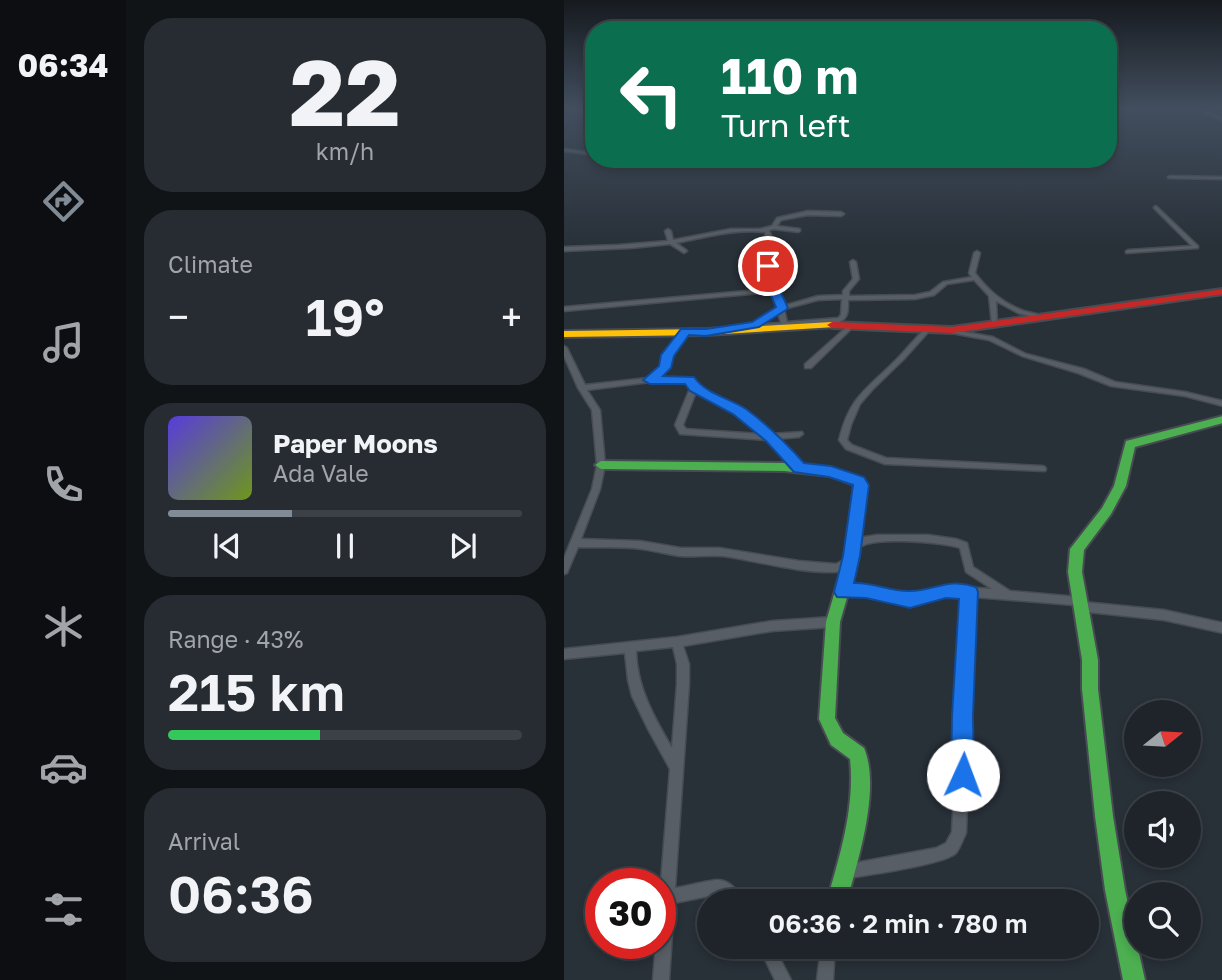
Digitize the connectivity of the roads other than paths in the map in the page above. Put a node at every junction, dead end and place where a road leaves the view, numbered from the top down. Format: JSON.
{"nodes":[{"id":1,"x":1170,"y":177,"type":"dead end"},
{"id":2,"x":1223,"y":178,"type":"edge"},
{"id":3,"x":1157,"y":207,"type":"dead end"},
{"id":4,"x":841,"y":214,"type":"dead end"},
{"id":5,"x":774,"y":228,"type":"junction"},
{"id":6,"x":758,"y":230,"type":"junction"},
{"id":7,"x":798,"y":230,"type":"dead end"},
{"id":8,"x":668,"y":231,"type":"dead end"},
{"id":9,"x":671,"y":242,"type":"junction"},
{"id":10,"x":643,"y":246,"type":"junction"},
{"id":11,"x":564,"y":248,"type":"edge"},
{"id":12,"x":684,"y":251,"type":"dead end"},
{"id":13,"x":1128,"y":252,"type":"dead end"},
{"id":14,"x":647,"y":253,"type":"dead end"},
{"id":15,"x":978,"y":253,"type":"dead end"},
{"id":16,"x":853,"y":261,"type":"dead end"},
{"id":17,"x":976,"y":278,"type":"junction"},
{"id":18,"x":775,"y":290,"type":"junction"},
{"id":19,"x":1223,"y":291,"type":"edge"},
{"id":20,"x":992,"y":295,"type":"junction"},
{"id":21,"x":845,"y":297,"type":"junction"},
{"id":22,"x":782,"y":308,"type":"junction"},
{"id":23,"x":564,"y":309,"type":"edge"},
{"id":24,"x":1042,"y":317,"type":"junction"},
{"id":25,"x":784,"y":323,"type":"junction"},
{"id":26,"x":994,"y":323,"type":"junction"},
{"id":27,"x":755,"y":325,"type":"junction"},
{"id":28,"x":851,"y":326,"type":"junction"},
{"id":29,"x":928,"y":330,"type":"junction"},
{"id":30,"x":943,"y":330,"type":"junction"},
{"id":31,"x":685,"y":332,"type":"junction"},
{"id":32,"x":706,"y":332,"type":"junction"},
{"id":33,"x":564,"y":334,"type":"edge"},
{"id":34,"x":564,"y":348,"type":"edge"},
{"id":35,"x":808,"y":366,"type":"dead end"},
{"id":36,"x":650,"y":380,"type":"junction"},
{"id":37,"x":582,"y":388,"type":"junction"},
{"id":38,"x":695,"y":388,"type":"junction"},
{"id":39,"x":1223,"y":404,"type":"edge"},
{"id":40,"x":1223,"y":419,"type":"edge"},
{"id":41,"x":799,"y":434,"type":"dead end"},
{"id":42,"x":772,"y":437,"type":"junction"},
{"id":43,"x":601,"y":465,"type":"junction"},
{"id":44,"x":799,"y":468,"type":"junction"},
{"id":45,"x":1042,"y":469,"type":"dead end"},
{"id":46,"x":574,"y":543,"type":"junction"},
{"id":47,"x":852,"y":556,"type":"junction"},
{"id":48,"x":564,"y":570,"type":"edge"},
{"id":49,"x":843,"y":592,"type":"junction"},
{"id":50,"x":969,"y":592,"type":"junction"},
{"id":51,"x":1008,"y":596,"type":"junction"},
{"id":52,"x":1078,"y":604,"type":"junction"},
{"id":53,"x":833,"y":622,"type":"junction"},
{"id":54,"x":1223,"y":628,"type":"edge"},
{"id":55,"x":677,"y":642,"type":"junction"},
{"id":56,"x":630,"y":648,"type":"junction"},
{"id":57,"x":564,"y":654,"type":"edge"},
{"id":58,"x":677,"y":769,"type":"junction"},
{"id":59,"x":668,"y":868,"type":"edge"},
{"id":60,"x":844,"y":872,"type":"junction"},
{"id":61,"x":840,"y":889,"type":"edge"},
{"id":62,"x":697,"y":891,"type":"edge"},
{"id":63,"x":676,"y":895,"type":"edge"},
{"id":64,"x":662,"y":959,"type":"edge"},
{"id":65,"x":772,"y":959,"type":"edge"},
{"id":66,"x":661,"y":980,"type":"edge"},
{"id":67,"x":783,"y":980,"type":"edge"},
{"id":68,"x":1134,"y":980,"type":"edge"}],
"edges":[{"from":1,"to":2,"type":"street"},
{"from":3,"to":13,"type":"street"},
{"from":4,"to":5,"type":"street"},
{"from":5,"to":6,"type":"street"},
{"from":5,"to":7,"type":"street"},
{"from":6,"to":9,"type":"street"},
{"from":6,"to":18,"type":"street"},
{"from":8,"to":9,"type":"street"},
{"from":9,"to":10,"type":"street"},
{"from":9,"to":12,"type":"street"},
{"from":10,"to":11,"type":"street"},
{"from":10,"to":14,"type":"street"},
{"from":15,"to":17,"type":"street"},
{"from":16,"to":21,"type":"street"},
{"from":17,"to":20,"type":"street"},
{"from":17,"to":21,"type":"street"},
{"from":18,"to":22,"type":"street"},
{"from":18,"to":23,"type":"street"},
{"from":19,"to":24,"type":"street"},
{"from":20,"to":24,"type":"street"},
{"from":20,"to":26,"type":"street"},
{"from":21,"to":22,"type":"street"},
{"from":21,"to":25,"type":"street"},
{"from":22,"to":25,"type":"street"},
{"from":22,"to":27,"type":"street"},
{"from":24,"to":26,"type":"street"},
{"from":25,"to":27,"type":"street"},
{"from":26,"to":30,"type":"street"},
{"from":27,"to":32,"type":"street"},
{"from":28,"to":29,"type":"street"},
{"from":28,"to":32,"type":"street"},
{"from":28,"to":35,"type":"street"},
{"from":29,"to":30,"type":"street"},
{"from":29,"to":45,"type":"street"},
{"from":30,"to":39,"type":"street"},
{"from":31,"to":32,"type":"street"},
{"from":31,"to":33,"type":"street"},
{"from":31,"to":36,"type":"street"},
{"from":34,"to":37,"type":"street"},
{"from":36,"to":37,"type":"street"},
{"from":36,"to":38,"type":"street"},
{"from":37,"to":43,"type":"street"},
{"from":38,"to":42,"type":"street"},
{"from":38,"to":42,"type":"street"},
{"from":40,"to":52,"type":"street"},
{"from":41,"to":42,"type":"street"},
{"from":42,"to":44,"type":"street"},
{"from":43,"to":44,"type":"street"},
{"from":43,"to":46,"type":"street"},
{"from":44,"to":47,"type":"street"},
{"from":46,"to":47,"type":"street"},
{"from":46,"to":48,"type":"street"},
{"from":47,"to":49,"type":"street"},
{"from":47,"to":51,"type":"street"},
{"from":49,"to":50,"type":"street"},
{"from":49,"to":53,"type":"street"},
{"from":50,"to":51,"type":"street"},
{"from":50,"to":60,"type":"street"},
{"from":51,"to":52,"type":"street"},
{"from":52,"to":54,"type":"street"},
{"from":52,"to":68,"type":"street"},
{"from":53,"to":55,"type":"street"},
{"from":53,"to":60,"type":"street"},
{"from":55,"to":56,"type":"street"},
{"from":55,"to":58,"type":"street"},
{"from":56,"to":57,"type":"street"},
{"from":56,"to":58,"type":"street"},
{"from":58,"to":59,"type":"street"},
{"from":60,"to":61,"type":"street"},
{"from":62,"to":63,"type":"street"},
{"from":64,"to":66,"type":"street"},
{"from":65,"to":67,"type":"street"}]}
